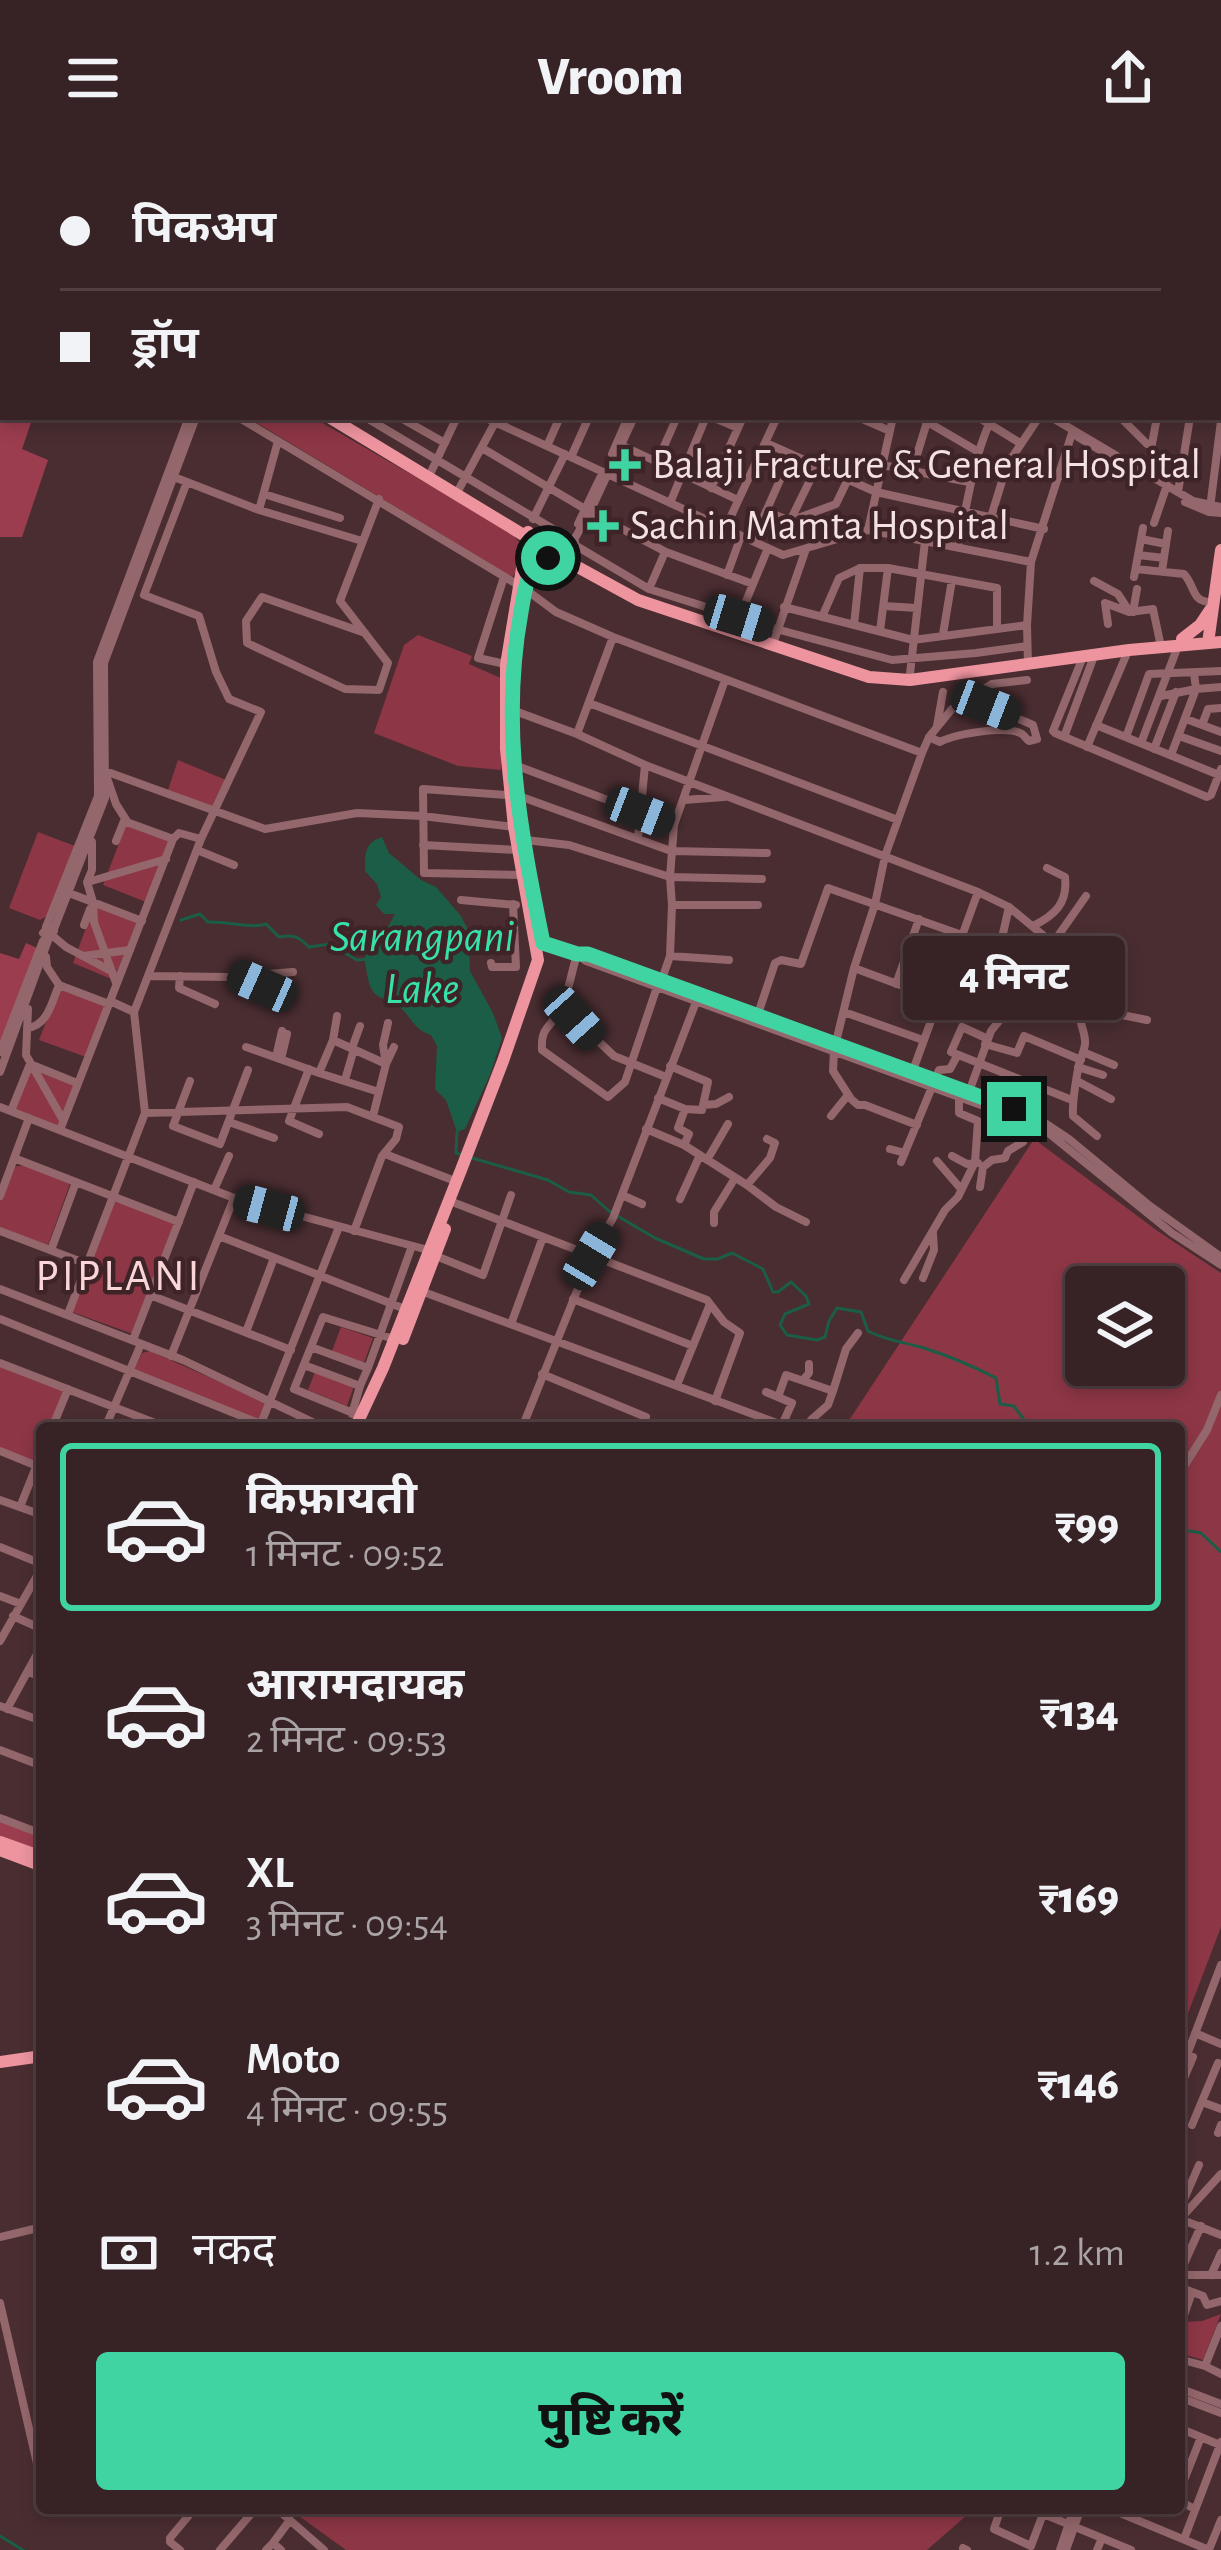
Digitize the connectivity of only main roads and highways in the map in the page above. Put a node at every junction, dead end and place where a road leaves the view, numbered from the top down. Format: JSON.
{"nodes":[{"id":1,"x":334,"y":420,"type":"edge"},
{"id":2,"x":345,"y":420,"type":"edge"},
{"id":3,"x":533,"y":533,"type":"junction"},
{"id":4,"x":567,"y":549,"type":"junction"},
{"id":5,"x":1221,"y":550,"type":"edge"},
{"id":6,"x":530,"y":572,"type":"junction"},
{"id":7,"x":521,"y":587,"type":"junction"},
{"id":8,"x":1218,"y":604,"type":"edge"},
{"id":9,"x":1215,"y":638,"type":"edge"},
{"id":10,"x":1180,"y":643,"type":"junction"},
{"id":11,"x":1028,"y":657,"type":"junction"},
{"id":12,"x":509,"y":708,"type":"junction"},
{"id":13,"x":513,"y":795,"type":"junction"},
{"id":14,"x":518,"y":839,"type":"junction"},
{"id":15,"x":539,"y":942,"type":"junction"},
{"id":16,"x":462,"y":1175,"type":"junction"},
{"id":17,"x":431,"y":1253,"type":"junction"},
{"id":18,"x":357,"y":1422,"type":"edge"},
{"id":19,"x":357,"y":1422,"type":"edge"},
{"id":20,"x":0,"y":1846,"type":"edge"},
{"id":21,"x":36,"y":1860,"type":"edge"},
{"id":22,"x":36,"y":2057,"type":"edge"},
{"id":23,"x":0,"y":2062,"type":"edge"}],
"edges":[{"from":1,"to":3,"type":"main road"},
{"from":2,"to":3,"type":"main road"},
{"from":3,"to":4,"type":"main road"},
{"from":3,"to":6,"type":"main road"},
{"from":3,"to":7,"type":"main road"},
{"from":4,"to":6,"type":"main road"},
{"from":4,"to":11,"type":"main road"},
{"from":4,"to":11,"type":"main road"},
{"from":5,"to":8,"type":"main road"},
{"from":6,"to":7,"type":"main road"},
{"from":7,"to":12,"type":"main road"},
{"from":8,"to":9,"type":"main road"},
{"from":8,"to":10,"type":"main road"},
{"from":9,"to":10,"type":"main road"},
{"from":10,"to":11,"type":"main road"},
{"from":10,"to":11,"type":"main road"},
{"from":12,"to":13,"type":"main road"},
{"from":12,"to":13,"type":"main road"},
{"from":13,"to":14,"type":"main road"},
{"from":14,"to":15,"type":"main road"},
{"from":14,"to":15,"type":"main road"},
{"from":15,"to":16,"type":"main road"},
{"from":16,"to":17,"type":"main road"},
{"from":16,"to":17,"type":"main road"},
{"from":17,"to":18,"type":"main road"},
{"from":17,"to":19,"type":"main road"},
{"from":20,"to":21,"type":"main road"},
{"from":22,"to":23,"type":"main road"}]}
